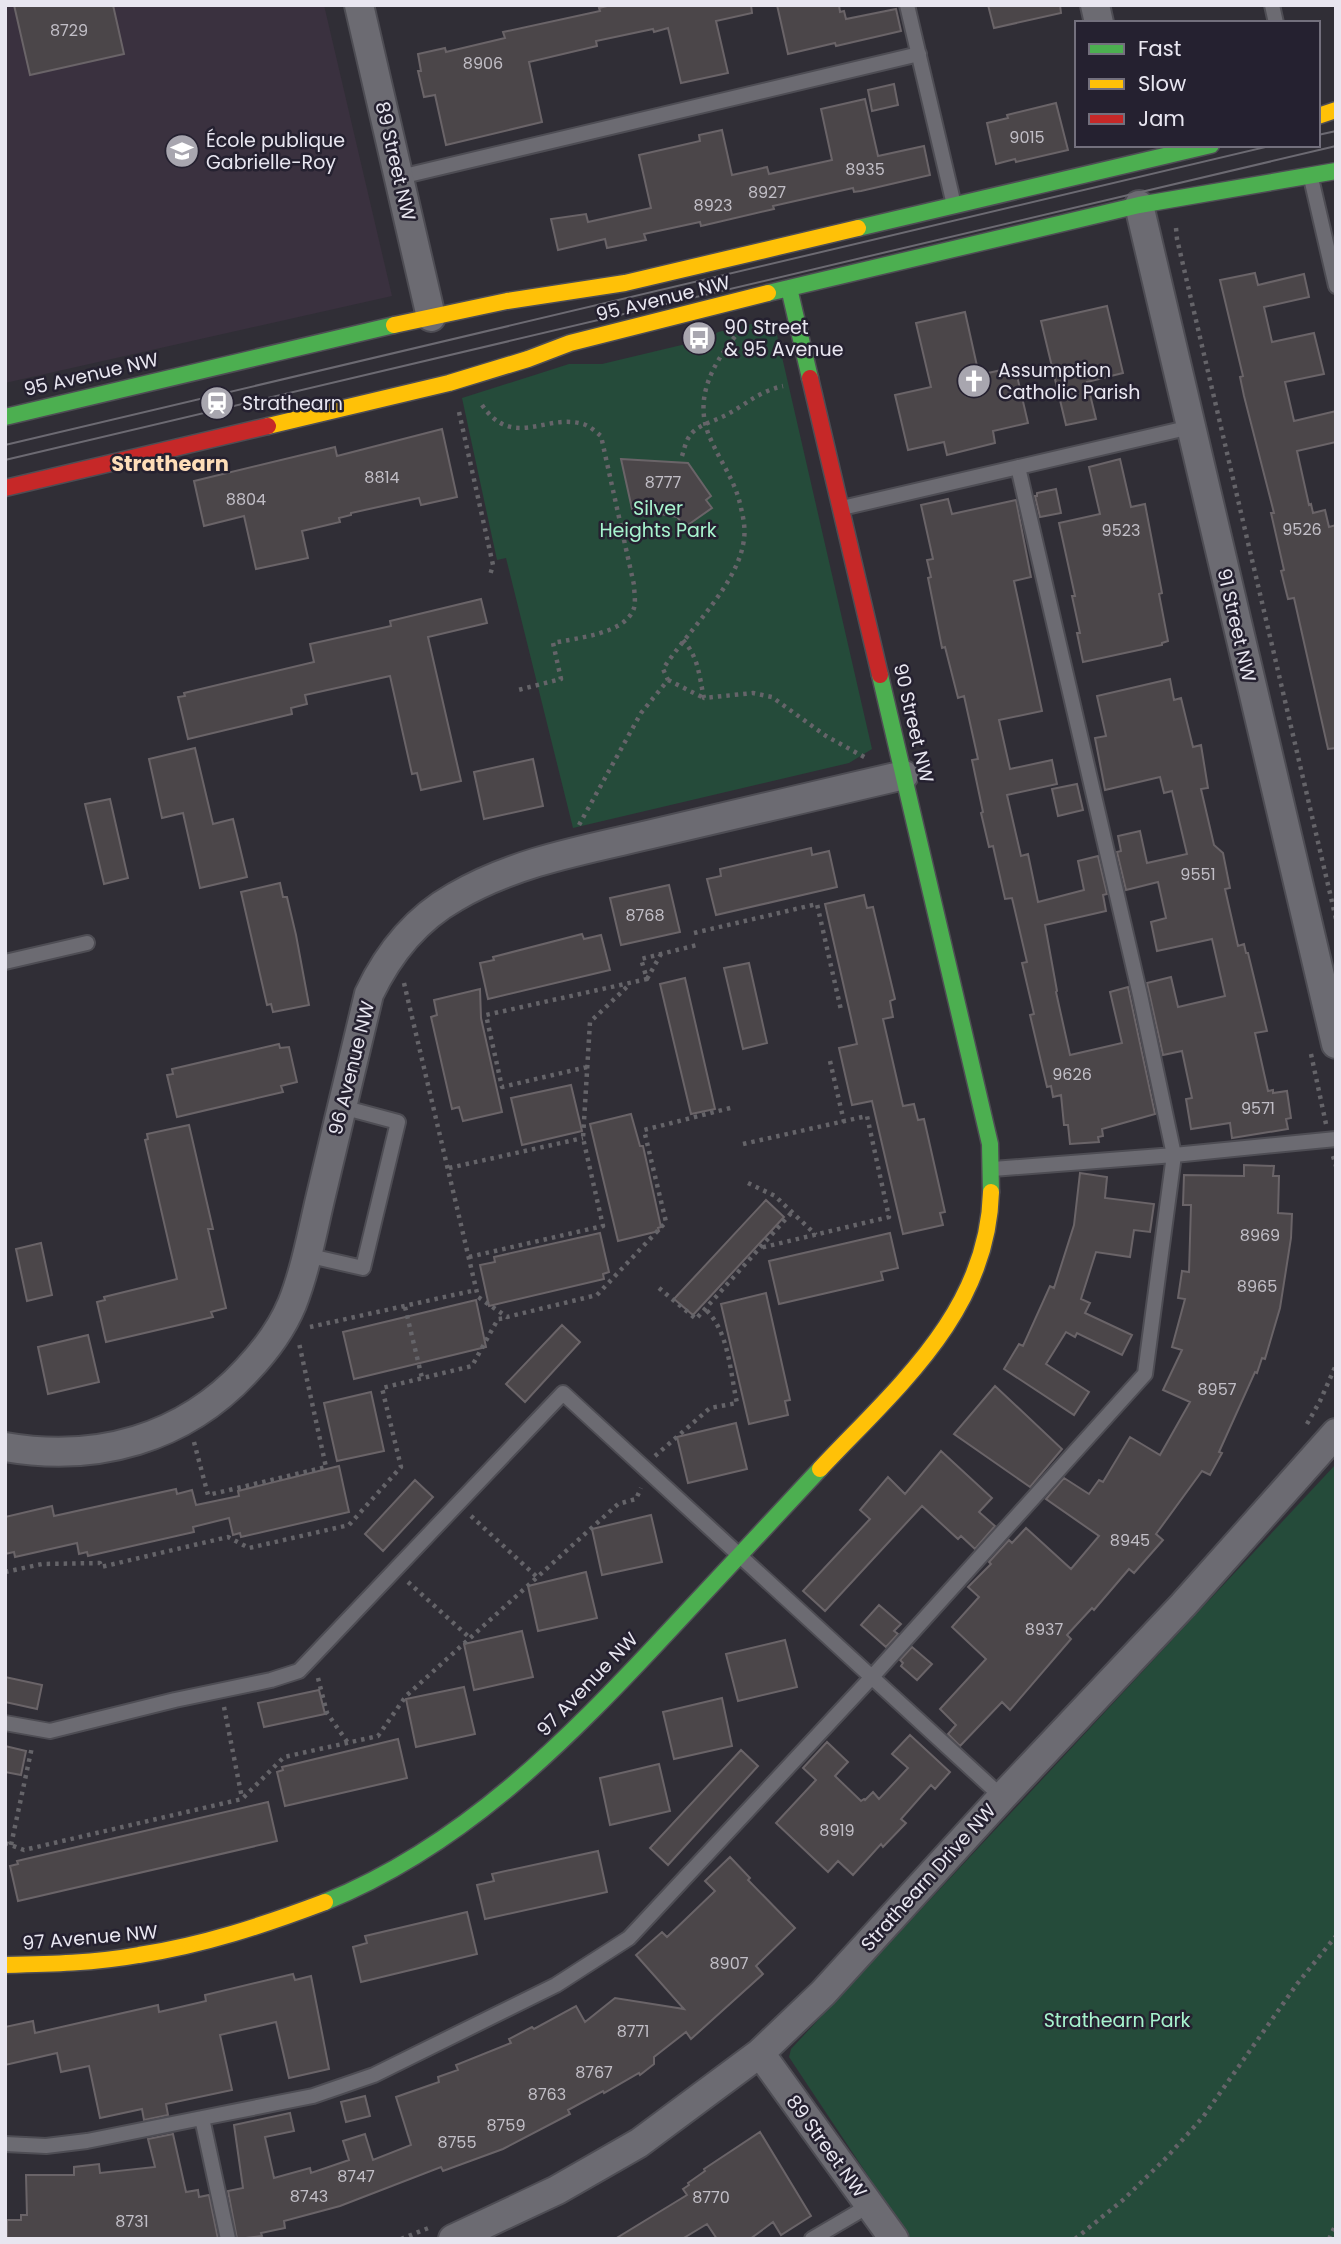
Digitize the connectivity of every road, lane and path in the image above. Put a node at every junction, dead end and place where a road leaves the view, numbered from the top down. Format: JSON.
{"nodes":[{"id":1,"x":359,"y":5,"type":"edge"},
{"id":2,"x":907,"y":5,"type":"edge"},
{"id":3,"x":919,"y":54,"type":"junction"},
{"id":4,"x":1193,"y":147,"type":"edge"},
{"id":5,"x":1130,"y":154,"type":"edge"},
{"id":6,"x":1336,"y":171,"type":"edge"},
{"id":7,"x":400,"y":177,"type":"junction"},
{"id":8,"x":1311,"y":177,"type":"junction"},
{"id":9,"x":1139,"y":205,"type":"junction"},
{"id":10,"x":954,"y":206,"type":"junction"},
{"id":11,"x":1176,"y":221,"type":"dead end"},
{"id":12,"x":1336,"y":286,"type":"edge"},
{"id":13,"x":789,"y":288,"type":"junction"},
{"id":14,"x":431,"y":317,"type":"junction"},
{"id":15,"x":743,"y":329,"type":"dead end"},
{"id":16,"x":791,"y":385,"type":"dead end"},
{"id":17,"x":479,"y":396,"type":"dead end"},
{"id":18,"x":458,"y":407,"type":"dead end"},
{"id":19,"x":5,"y":416,"type":"edge"},
{"id":20,"x":705,"y":425,"type":"junction"},
{"id":21,"x":1191,"y":427,"type":"junction"},
{"id":22,"x":682,"y":456,"type":"dead end"},
{"id":23,"x":1018,"y":467,"type":"junction"},
{"id":24,"x":5,"y":488,"type":"edge"},
{"id":25,"x":842,"y":508,"type":"junction"},
{"id":26,"x":490,"y":575,"type":"dead end"},
{"id":27,"x":683,"y":640,"type":"junction"},
{"id":28,"x":668,"y":680,"type":"junction"},
{"id":29,"x":518,"y":690,"type":"dead end"},
{"id":30,"x":705,"y":698,"type":"junction"},
{"id":31,"x":866,"y":758,"type":"dead end"},
{"id":32,"x":904,"y":775,"type":"junction"},
{"id":33,"x":573,"y":832,"type":"dead end"},
{"id":34,"x":1336,"y":919,"type":"edge"},
{"id":35,"x":694,"y":933,"type":"dead end"},
{"id":36,"x":87,"y":943,"type":"dead end"},
{"id":37,"x":697,"y":945,"type":"dead end"},
{"id":38,"x":662,"y":954,"type":"junction"},
{"id":39,"x":5,"y":962,"type":"edge"},
{"id":40,"x":410,"y":972,"type":"dead end"},
{"id":41,"x":647,"y":979,"type":"junction"},
{"id":42,"x":404,"y":982,"type":"junction"},
{"id":43,"x":631,"y":982,"type":"junction"},
{"id":44,"x":397,"y":994,"type":"dead end"},
{"id":45,"x":841,"y":1010,"type":"dead end"},
{"id":46,"x":1336,"y":1044,"type":"edge"},
{"id":47,"x":830,"y":1061,"type":"dead end"},
{"id":48,"x":587,"y":1067,"type":"junction"},
{"id":49,"x":342,"y":1107,"type":"junction"},
{"id":50,"x":734,"y":1107,"type":"dead end"},
{"id":51,"x":844,"y":1122,"type":"junction"},
{"id":52,"x":583,"y":1138,"type":"junction"},
{"id":53,"x":1336,"y":1139,"type":"edge"},
{"id":54,"x":743,"y":1144,"type":"dead end"},
{"id":55,"x":1174,"y":1155,"type":"junction"},
{"id":56,"x":449,"y":1168,"type":"junction"},
{"id":57,"x":993,"y":1169,"type":"junction"},
{"id":58,"x":748,"y":1183,"type":"dead end"},
{"id":59,"x":792,"y":1212,"type":"junction"},
{"id":60,"x":816,"y":1235,"type":"junction"},
{"id":61,"x":760,"y":1248,"type":"junction"},
{"id":62,"x":306,"y":1255,"type":"junction"},
{"id":63,"x":469,"y":1256,"type":"junction"},
{"id":64,"x":659,"y":1287,"type":"dead end"},
{"id":65,"x":477,"y":1290,"type":"junction"},
{"id":66,"x":405,"y":1307,"type":"junction"},
{"id":67,"x":705,"y":1308,"type":"junction"},
{"id":68,"x":507,"y":1317,"type":"junction"},
{"id":69,"x":307,"y":1318,"type":"dead end"},
{"id":70,"x":291,"y":1345,"type":"dead end"},
{"id":71,"x":1336,"y":1365,"type":"edge"},
{"id":72,"x":422,"y":1378,"type":"junction"},
{"id":73,"x":1303,"y":1432,"type":"dead end"},
{"id":74,"x":1336,"y":1433,"type":"edge"},
{"id":75,"x":193,"y":1438,"type":"dead end"},
{"id":76,"x":5,"y":1447,"type":"edge"},
{"id":77,"x":645,"y":1470,"type":"junction"},
{"id":78,"x":458,"y":1504,"type":"junction"},
{"id":79,"x":738,"y":1557,"type":"junction"},
{"id":80,"x":396,"y":1570,"type":"junction"},
{"id":81,"x":5,"y":1572,"type":"edge"},
{"id":82,"x":537,"y":1577,"type":"junction"},
{"id":83,"x":470,"y":1638,"type":"junction"},
{"id":84,"x":313,"y":1658,"type":"junction"},
{"id":85,"x":871,"y":1678,"type":"junction"},
{"id":86,"x":221,"y":1691,"type":"junction"},
{"id":87,"x":5,"y":1723,"type":"edge"},
{"id":88,"x":36,"y":1729,"type":"junction"},
{"id":89,"x":348,"y":1743,"type":"junction"},
{"id":90,"x":1002,"y":1797,"type":"junction"},
{"id":91,"x":242,"y":1798,"type":"junction"},
{"id":92,"x":8,"y":1844,"type":"edge"},
{"id":93,"x":1336,"y":1936,"type":"edge"},
{"id":94,"x":5,"y":1965,"type":"edge"},
{"id":95,"x":760,"y":2053,"type":"junction"},
{"id":96,"x":202,"y":2118,"type":"junction"},
{"id":97,"x":5,"y":2144,"type":"edge"},
{"id":98,"x":870,"y":2205,"type":"junction"},
{"id":99,"x":1336,"y":2224,"type":"edge"},
{"id":100,"x":445,"y":2232,"type":"edge"},
{"id":101,"x":228,"y":2239,"type":"edge"},
{"id":102,"x":401,"y":2239,"type":"edge"},
{"id":103,"x":812,"y":2239,"type":"edge"},
{"id":104,"x":894,"y":2239,"type":"edge"},
{"id":105,"x":1075,"y":2239,"type":"edge"},
{"id":106,"x":1329,"y":2239,"type":"edge"}],
"edges":[{"from":1,"to":7,"type":"street","name":"89 Street NW"},
{"from":2,"to":3,"type":"lane"},
{"from":3,"to":7,"type":"lane"},
{"from":3,"to":10,"type":"lane"},
{"from":4,"to":5,"type":"street","name":"95 Avenue NW"},
{"from":5,"to":10,"type":"street","name":"95 Avenue NW"},
{"from":6,"to":8,"type":"street","name":"95 Avenue NW"},
{"from":7,"to":14,"type":"street","name":"89 Street NW"},
{"from":8,"to":9,"type":"street","name":"95 Avenue NW"},
{"from":8,"to":12,"type":"lane"},
{"from":9,"to":13,"type":"street","name":"95 Avenue NW"},
{"from":9,"to":21,"type":"street","name":"91 Street NW"},
{"from":10,"to":14,"type":"street","name":"95 Avenue NW"},
{"from":11,"to":34,"type":"path"},
{"from":13,"to":24,"type":"street","name":"95 Avenue NW"},
{"from":13,"to":25,"type":"street","name":"90 Street NW"},
{"from":14,"to":19,"type":"street","name":"95 Avenue NW"},
{"from":15,"to":20,"type":"path"},
{"from":16,"to":20,"type":"path"},
{"from":17,"to":29,"type":"path"},
{"from":18,"to":26,"type":"path"},
{"from":20,"to":22,"type":"path"},
{"from":20,"to":27,"type":"path"},
{"from":21,"to":23,"type":"lane"},
{"from":21,"to":46,"type":"street","name":"91 Street NW"},
{"from":23,"to":25,"type":"lane"},
{"from":23,"to":55,"type":"lane"},
{"from":25,"to":32,"type":"street","name":"90 Street NW"},
{"from":27,"to":28,"type":"path"},
{"from":27,"to":30,"type":"path"},
{"from":28,"to":30,"type":"path"},
{"from":28,"to":33,"type":"path"},
{"from":30,"to":31,"type":"path"},
{"from":32,"to":49,"type":"street","name":"96 Avenue NW"},
{"from":32,"to":57,"type":"street","name":"90 Street NW"},
{"from":35,"to":45,"type":"path"},
{"from":36,"to":39,"type":"lane"},
{"from":37,"to":38,"type":"path"},
{"from":38,"to":41,"type":"path"},
{"from":38,"to":41,"type":"path"},
{"from":40,"to":42,"type":"path"},
{"from":41,"to":43,"type":"path"},
{"from":42,"to":44,"type":"path"},
{"from":42,"to":56,"type":"path"},
{"from":43,"to":48,"type":"path"},
{"from":43,"to":48,"type":"path"},
{"from":47,"to":51,"type":"path"},
{"from":48,"to":52,"type":"path"},
{"from":49,"to":62,"type":"street","name":"96 Avenue NW"},
{"from":49,"to":62,"type":"lane"},
{"from":50,"to":68,"type":"path"},
{"from":51,"to":54,"type":"path"},
{"from":51,"to":60,"type":"path"},
{"from":52,"to":56,"type":"path"},
{"from":52,"to":63,"type":"path"},
{"from":53,"to":55,"type":"lane"},
{"from":55,"to":57,"type":"lane"},
{"from":55,"to":85,"type":"lane"},
{"from":56,"to":63,"type":"path"},
{"from":57,"to":79,"type":"street","name":"97 Avenue NW"},
{"from":58,"to":59,"type":"path"},
{"from":59,"to":60,"type":"path"},
{"from":59,"to":61,"type":"path"},
{"from":60,"to":61,"type":"path"},
{"from":61,"to":67,"type":"path"},
{"from":62,"to":76,"type":"street","name":"96 Avenue NW"},
{"from":63,"to":65,"type":"path"},
{"from":64,"to":67,"type":"path"},
{"from":65,"to":66,"type":"path"},
{"from":65,"to":68,"type":"path"},
{"from":66,"to":69,"type":"path"},
{"from":66,"to":72,"type":"path"},
{"from":67,"to":77,"type":"path"},
{"from":68,"to":72,"type":"path"},
{"from":70,"to":75,"type":"path"},
{"from":71,"to":73,"type":"path"},
{"from":72,"to":81,"type":"path"},
{"from":74,"to":90,"type":"street","name":"Strathearn Drive NW"},
{"from":77,"to":78,"type":"lane"},
{"from":77,"to":79,"type":"lane"},
{"from":77,"to":82,"type":"path"},
{"from":78,"to":80,"type":"lane"},
{"from":78,"to":82,"type":"path"},
{"from":79,"to":85,"type":"lane"},
{"from":79,"to":94,"type":"street","name":"97 Avenue NW"},
{"from":80,"to":83,"type":"path"},
{"from":80,"to":84,"type":"lane"},
{"from":82,"to":83,"type":"path"},
{"from":83,"to":89,"type":"path"},
{"from":84,"to":86,"type":"lane"},
{"from":84,"to":89,"type":"path"},
{"from":85,"to":90,"type":"lane"},
{"from":85,"to":96,"type":"lane"},
{"from":86,"to":88,"type":"lane"},
{"from":86,"to":91,"type":"path"},
{"from":87,"to":88,"type":"lane"},
{"from":88,"to":92,"type":"path"},
{"from":89,"to":91,"type":"path"},
{"from":90,"to":95,"type":"street","name":"Strathearn Drive NW"},
{"from":91,"to":92,"type":"path"},
{"from":93,"to":105,"type":"path"},
{"from":95,"to":98,"type":"street","name":"89 Street NW"},
{"from":95,"to":100,"type":"street","name":"Strathearn Drive NW"},
{"from":96,"to":97,"type":"lane"},
{"from":96,"to":101,"type":"lane"},
{"from":98,"to":103,"type":"lane"},
{"from":98,"to":104,"type":"street","name":"89 Street NW"},
{"from":99,"to":106,"type":"path"},
{"from":100,"to":102,"type":"path"}]}
